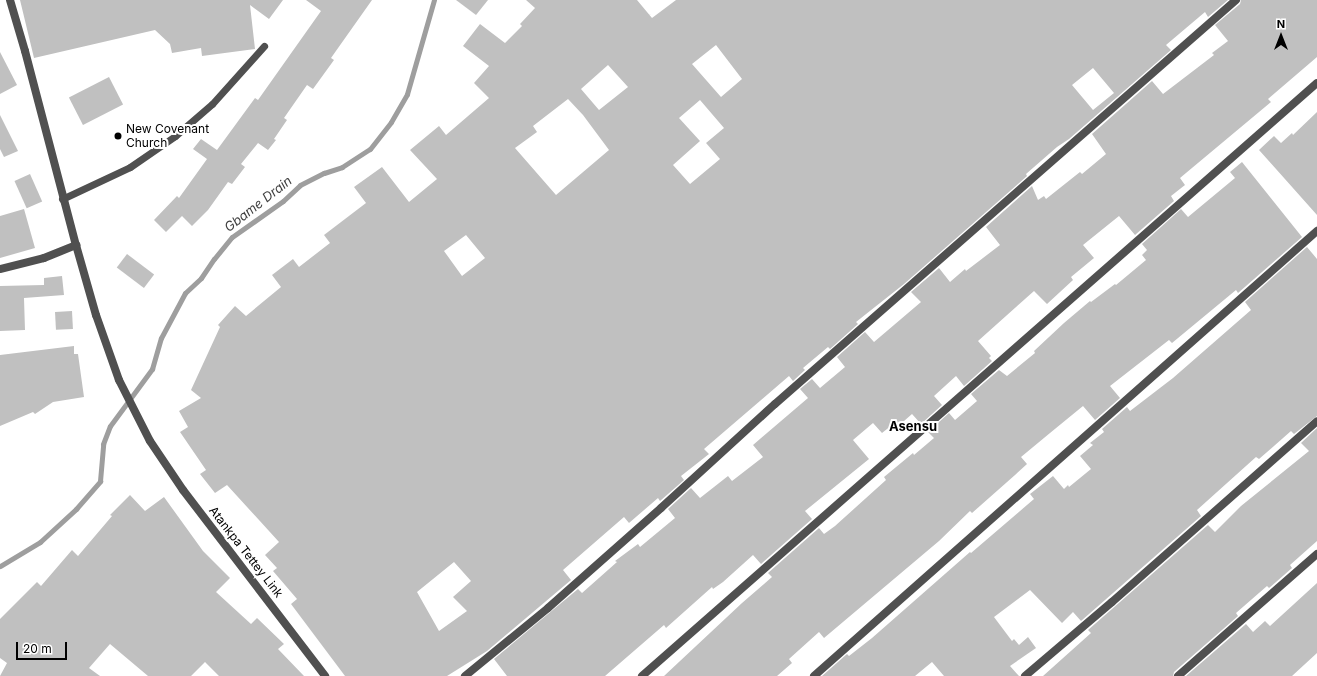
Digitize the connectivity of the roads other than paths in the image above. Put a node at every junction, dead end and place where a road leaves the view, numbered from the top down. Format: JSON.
{"nodes":[{"id":1,"x":10,"y":0,"type":"edge"},
{"id":2,"x":1236,"y":0,"type":"edge"},
{"id":3,"x":264,"y":46,"type":"dead end"},
{"id":4,"x":1317,"y":83,"type":"edge"},
{"id":5,"x":62,"y":199,"type":"junction"},
{"id":6,"x":1317,"y":231,"type":"edge"},
{"id":7,"x":76,"y":245,"type":"junction"},
{"id":8,"x":0,"y":269,"type":"edge"},
{"id":9,"x":1317,"y":421,"type":"edge"},
{"id":10,"x":1317,"y":554,"type":"edge"},
{"id":11,"x":325,"y":676,"type":"edge"},
{"id":12,"x":465,"y":676,"type":"edge"},
{"id":13,"x":642,"y":676,"type":"edge"},
{"id":14,"x":814,"y":676,"type":"edge"},
{"id":15,"x":1025,"y":676,"type":"edge"},
{"id":16,"x":1178,"y":676,"type":"edge"}],
"edges":[{"from":1,"to":5,"type":"street","name":"Atankpa Tettey Link"},
{"from":2,"to":12,"type":"street"},
{"from":3,"to":5,"type":"lane"},
{"from":4,"to":13,"type":"street"},
{"from":5,"to":7,"type":"street","name":"Atankpa Tettey Link"},
{"from":6,"to":14,"type":"street"},
{"from":7,"to":8,"type":"street"},
{"from":7,"to":11,"type":"street","name":"Atankpa Tettey Link"},
{"from":9,"to":15,"type":"street"},
{"from":10,"to":16,"type":"street"}]}
